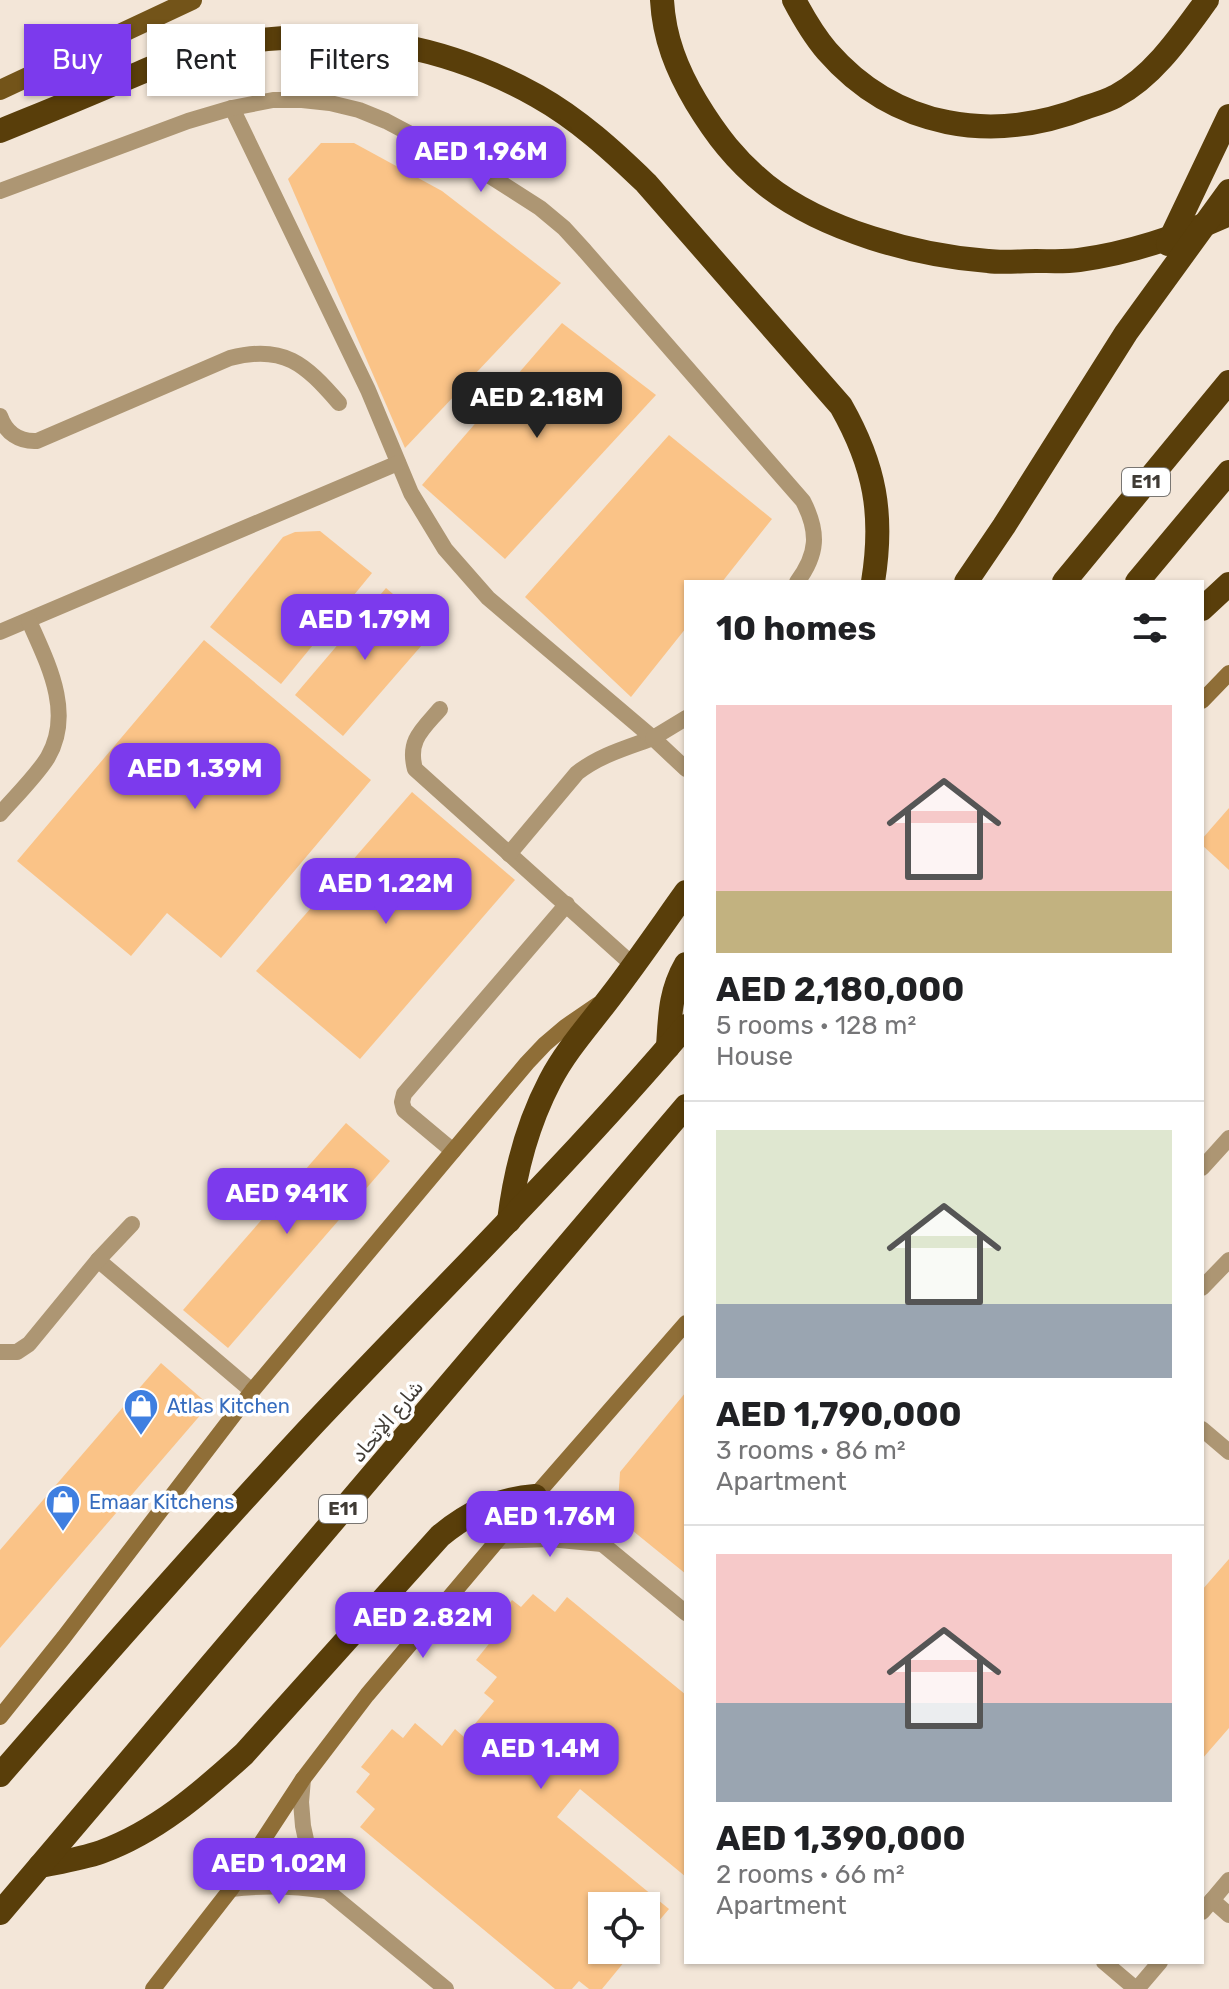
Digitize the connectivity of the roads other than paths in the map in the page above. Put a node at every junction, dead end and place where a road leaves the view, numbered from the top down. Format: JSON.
{"nodes":[{"id":1,"x":192,"y":0,"type":"edge"},
{"id":2,"x":662,"y":0,"type":"edge"},
{"id":3,"x":794,"y":0,"type":"edge"},
{"id":4,"x":1207,"y":0,"type":"edge"},
{"id":5,"x":0,"y":90,"type":"edge"},
{"id":6,"x":232,"y":108,"type":"junction"},
{"id":7,"x":1229,"y":116,"type":"edge"},
{"id":8,"x":0,"y":131,"type":"edge"},
{"id":9,"x":0,"y":191,"type":"edge"},
{"id":10,"x":1229,"y":191,"type":"edge"},
{"id":11,"x":1229,"y":214,"type":"edge"},
{"id":12,"x":1126,"y":333,"type":"junction"},
{"id":13,"x":1229,"y":382,"type":"edge"},
{"id":14,"x":339,"y":403,"type":"dead end"},
{"id":15,"x":0,"y":416,"type":"edge"},
{"id":16,"x":398,"y":463,"type":"junction"},
{"id":17,"x":1229,"y":472,"type":"edge"},
{"id":18,"x":798,"y":580,"type":"edge"},
{"id":19,"x":873,"y":580,"type":"edge"},
{"id":20,"x":967,"y":580,"type":"edge"},
{"id":21,"x":1066,"y":580,"type":"edge"},
{"id":22,"x":1139,"y":580,"type":"edge"},
{"id":23,"x":1229,"y":584,"type":"edge"},
{"id":24,"x":1204,"y":607,"type":"edge"},
{"id":25,"x":29,"y":621,"type":"junction"},
{"id":26,"x":0,"y":632,"type":"edge"},
{"id":27,"x":1229,"y":673,"type":"edge"},
{"id":28,"x":1204,"y":699,"type":"edge"},
{"id":29,"x":440,"y":709,"type":"dead end"},
{"id":30,"x":684,"y":719,"type":"edge"},
{"id":31,"x":653,"y":738,"type":"junction"},
{"id":32,"x":684,"y":767,"type":"edge"},
{"id":33,"x":0,"y":814,"type":"edge"},
{"id":34,"x":509,"y":854,"type":"junction"},
{"id":35,"x":684,"y":895,"type":"edge"},
{"id":36,"x":567,"y":904,"type":"junction"},
{"id":37,"x":634,"y":966,"type":"junction"},
{"id":38,"x":684,"y":968,"type":"edge"},
{"id":39,"x":609,"y":998,"type":"junction"},
{"id":40,"x":684,"y":1028,"type":"edge"},
{"id":41,"x":668,"y":1047,"type":"junction"},
{"id":42,"x":684,"y":1108,"type":"edge"},
{"id":43,"x":1229,"y":1138,"type":"edge"},
{"id":44,"x":453,"y":1151,"type":"junction"},
{"id":45,"x":1204,"y":1166,"type":"edge"},
{"id":46,"x":509,"y":1221,"type":"junction"},
{"id":47,"x":132,"y":1224,"type":"dead end"},
{"id":48,"x":98,"y":1260,"type":"junction"},
{"id":49,"x":1229,"y":1260,"type":"edge"},
{"id":50,"x":1204,"y":1286,"type":"edge"},
{"id":51,"x":684,"y":1325,"type":"edge"},
{"id":52,"x":0,"y":1352,"type":"edge"},
{"id":53,"x":252,"y":1391,"type":"junction"},
{"id":54,"x":1204,"y":1431,"type":"edge"},
{"id":55,"x":1229,"y":1452,"type":"edge"},
{"id":56,"x":535,"y":1496,"type":"junction"},
{"id":57,"x":496,"y":1541,"type":"junction"},
{"id":58,"x":604,"y":1544,"type":"junction"},
{"id":59,"x":684,"y":1611,"type":"edge"},
{"id":60,"x":0,"y":1717,"type":"edge"},
{"id":61,"x":0,"y":1775,"type":"edge"},
{"id":62,"x":303,"y":1779,"type":"junction"},
{"id":63,"x":40,"y":1866,"type":"junction"},
{"id":64,"x":1229,"y":1880,"type":"edge"},
{"id":65,"x":231,"y":1889,"type":"junction"},
{"id":66,"x":327,"y":1891,"type":"junction"},
{"id":67,"x":1207,"y":1906,"type":"edge"},
{"id":68,"x":0,"y":1913,"type":"edge"},
{"id":69,"x":1229,"y":1915,"type":"edge"},
{"id":70,"x":1106,"y":1964,"type":"edge"},
{"id":71,"x":1158,"y":1964,"type":"edge"},
{"id":72,"x":153,"y":1989,"type":"edge"},
{"id":73,"x":446,"y":1989,"type":"edge"},
{"id":74,"x":1137,"y":1989,"type":"edge"}],
"edges":[{"from":1,"to":5,"type":"main road"},
{"from":2,"to":11,"type":"highway"},
{"from":3,"to":4,"type":"highway"},
{"from":6,"to":9,"type":"street"},
{"from":6,"to":16,"type":"street"},
{"from":6,"to":18,"type":"street"},
{"from":7,"to":12,"type":"highway"},
{"from":8,"to":19,"type":"highway"},
{"from":10,"to":12,"type":"highway"},
{"from":12,"to":20,"type":"highway"},
{"from":13,"to":21,"type":"highway","number":"E11"},
{"from":14,"to":15,"type":"street"},
{"from":16,"to":25,"type":"street"},
{"from":16,"to":31,"type":"street"},
{"from":17,"to":22,"type":"highway"},
{"from":23,"to":24,"type":"highway"},
{"from":25,"to":26,"type":"street"},
{"from":25,"to":33,"type":"street"},
{"from":27,"to":28,"type":"street"},
{"from":29,"to":34,"type":"street"},
{"from":30,"to":31,"type":"street"},
{"from":31,"to":32,"type":"street"},
{"from":31,"to":34,"type":"street"},
{"from":34,"to":36,"type":"street"},
{"from":35,"to":37,"type":"highway"},
{"from":36,"to":37,"type":"street"},
{"from":36,"to":44,"type":"street"},
{"from":37,"to":39,"type":"highway"},
{"from":38,"to":41,"type":"highway"},
{"from":39,"to":44,"type":"street"},
{"from":39,"to":46,"type":"highway"},
{"from":40,"to":41,"type":"highway"},
{"from":41,"to":46,"type":"highway"},
{"from":42,"to":63,"type":"highway","name":"شارع الإتحاد","number":"E11"},
{"from":43,"to":45,"type":"street"},
{"from":44,"to":53,"type":"street"},
{"from":46,"to":61,"type":"highway"},
{"from":47,"to":48,"type":"street"},
{"from":48,"to":52,"type":"street"},
{"from":48,"to":53,"type":"street"},
{"from":49,"to":50,"type":"street"},
{"from":51,"to":56,"type":"street"},
{"from":53,"to":60,"type":"street"},
{"from":54,"to":55,"type":"street"},
{"from":56,"to":57,"type":"street"},
{"from":56,"to":58,"type":"street"},
{"from":56,"to":63,"type":"highway"},
{"from":57,"to":58,"type":"street"},
{"from":57,"to":62,"type":"street"},
{"from":58,"to":59,"type":"street"},
{"from":62,"to":65,"type":"street"},
{"from":62,"to":66,"type":"street"},
{"from":63,"to":68,"type":"highway","name":"شارع الإتحاد","number":"E11"},
{"from":64,"to":67,"type":"street"},
{"from":65,"to":66,"type":"street"},
{"from":65,"to":72,"type":"street"},
{"from":66,"to":73,"type":"street"},
{"from":67,"to":69,"type":"street"},
{"from":70,"to":74,"type":"street"},
{"from":71,"to":74,"type":"street"}]}
